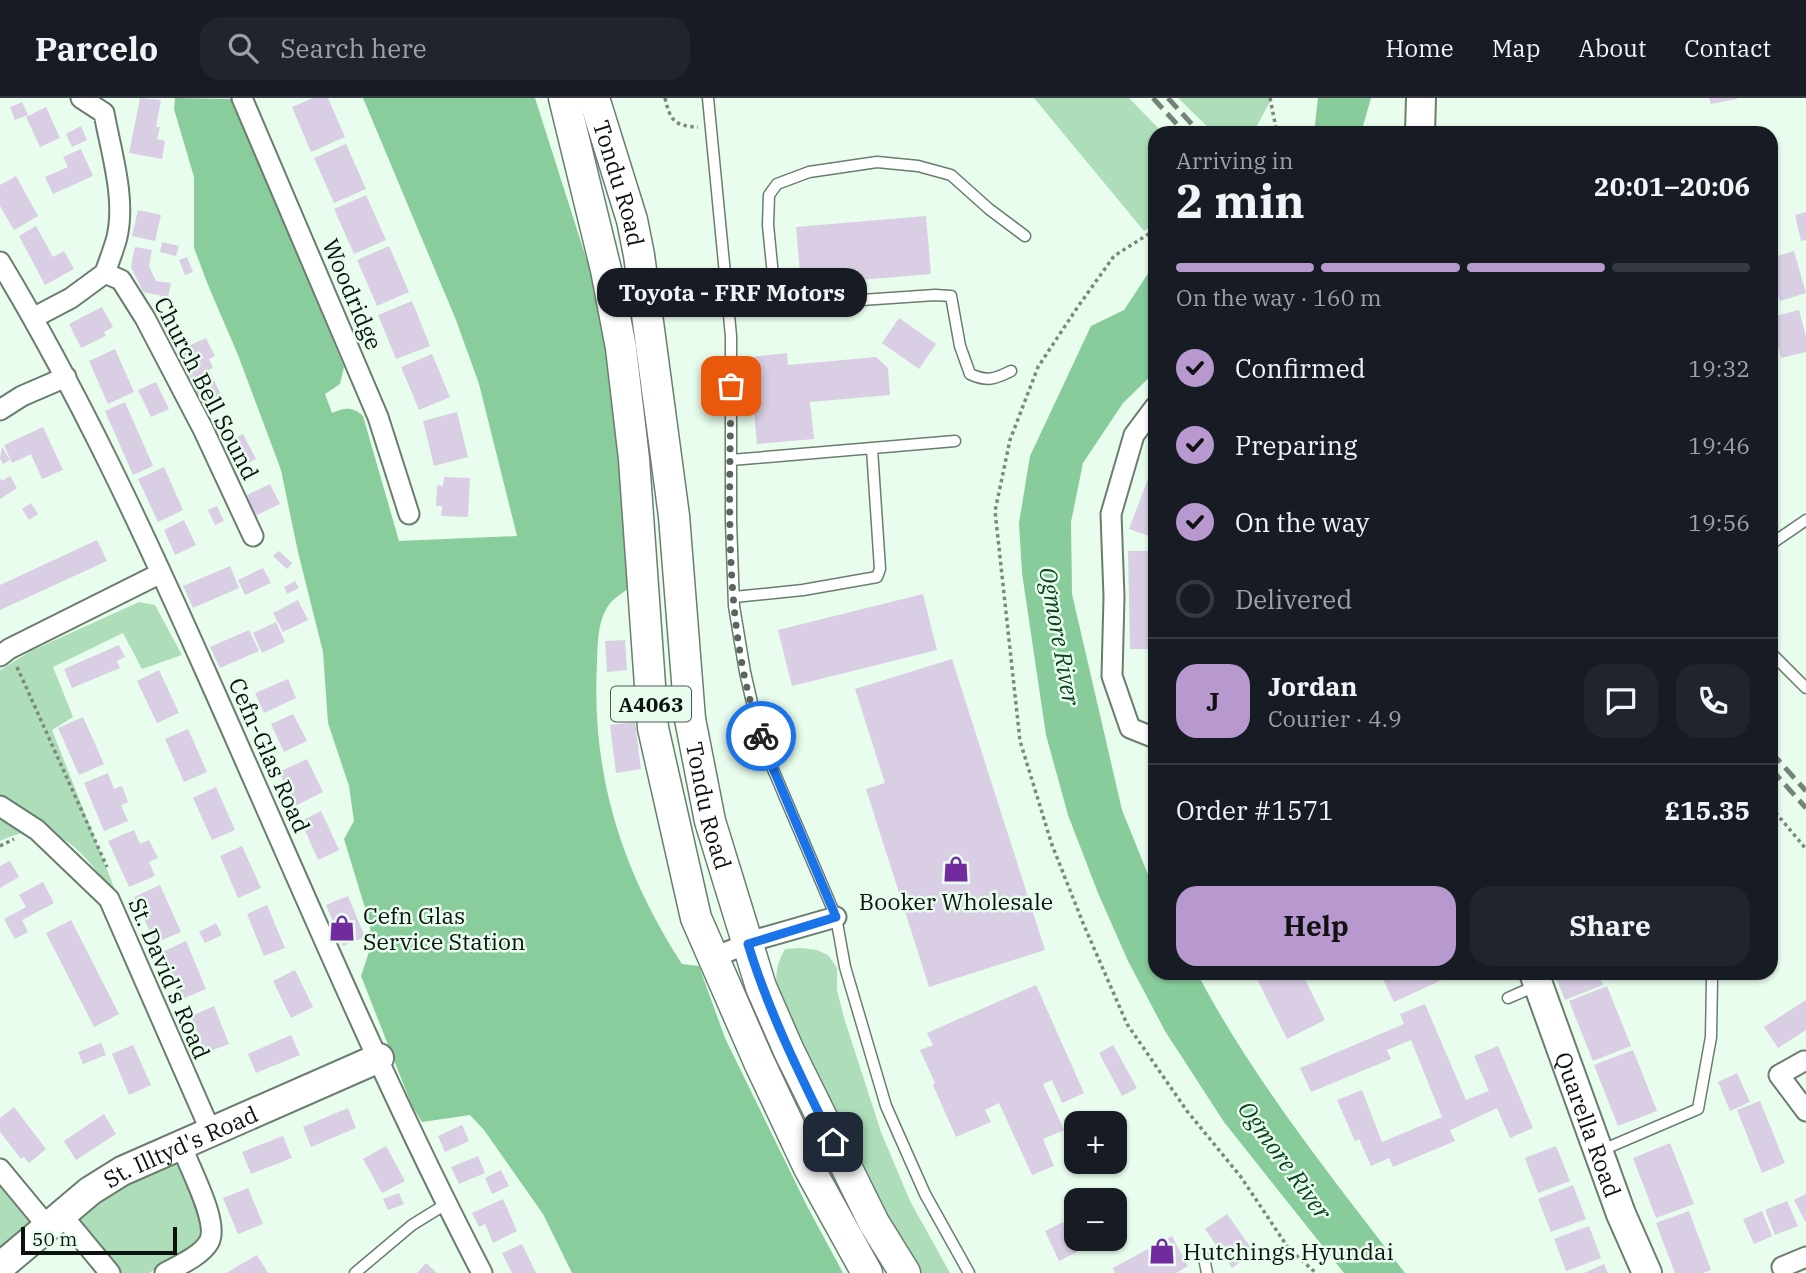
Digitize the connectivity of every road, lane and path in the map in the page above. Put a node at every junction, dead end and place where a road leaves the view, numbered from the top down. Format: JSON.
{"nodes":[{"id":1,"x":81,"y":98,"type":"edge"},
{"id":2,"x":118,"y":98,"type":"edge"},
{"id":3,"x":243,"y":98,"type":"edge"},
{"id":4,"x":564,"y":98,"type":"edge"},
{"id":5,"x":594,"y":98,"type":"edge"},
{"id":6,"x":665,"y":98,"type":"edge"},
{"id":7,"x":708,"y":98,"type":"edge"},
{"id":8,"x":1270,"y":98,"type":"edge"},
{"id":9,"x":1421,"y":98,"type":"edge"},
{"id":10,"x":104,"y":113,"type":"junction"},
{"id":11,"x":1276,"y":126,"type":"edge"},
{"id":12,"x":1420,"y":126,"type":"edge"},
{"id":13,"x":711,"y":128,"type":"junction"},
{"id":14,"x":1148,"y":234,"type":"edge"},
{"id":15,"x":1025,"y":236,"type":"dead end"},
{"id":16,"x":0,"y":262,"type":"edge"},
{"id":17,"x":105,"y":273,"type":"junction"},
{"id":18,"x":776,"y":306,"type":"junction"},
{"id":19,"x":728,"y":309,"type":"junction"},
{"id":20,"x":33,"y":318,"type":"junction"},
{"id":21,"x":1011,"y":371,"type":"dead end"},
{"id":22,"x":66,"y":377,"type":"junction"},
{"id":23,"x":0,"y":410,"type":"edge"},
{"id":24,"x":1148,"y":416,"type":"edge"},
{"id":25,"x":955,"y":441,"type":"dead end"},
{"id":26,"x":872,"y":449,"type":"junction"},
{"id":27,"x":730,"y":460,"type":"junction"},
{"id":28,"x":410,"y":514,"type":"dead end"},
{"id":29,"x":1806,"y":520,"type":"edge"},
{"id":30,"x":253,"y":536,"type":"dead end"},
{"id":31,"x":1778,"y":539,"type":"edge"},
{"id":32,"x":161,"y":573,"type":"junction"},
{"id":33,"x":734,"y":597,"type":"junction"},
{"id":34,"x":4,"y":652,"type":"edge"},
{"id":35,"x":1778,"y":660,"type":"edge"},
{"id":36,"x":1806,"y":688,"type":"edge"},
{"id":37,"x":1148,"y":735,"type":"edge"},
{"id":38,"x":0,"y":806,"type":"edge"},
{"id":39,"x":1778,"y":815,"type":"edge"},
{"id":40,"x":1806,"y":849,"type":"edge"},
{"id":41,"x":108,"y":868,"type":"dead end"},
{"id":42,"x":836,"y":917,"type":"junction"},
{"id":43,"x":748,"y":944,"type":"junction"},
{"id":44,"x":712,"y":958,"type":"junction"},
{"id":45,"x":1535,"y":980,"type":"edge"},
{"id":46,"x":1536,"y":980,"type":"edge"},
{"id":47,"x":1712,"y":980,"type":"edge"},
{"id":48,"x":1508,"y":998,"type":"dead end"},
{"id":49,"x":379,"y":1058,"type":"junction"},
{"id":50,"x":1804,"y":1061,"type":"dead end"},
{"id":51,"x":1806,"y":1111,"type":"edge"},
{"id":52,"x":211,"y":1132,"type":"junction"},
{"id":53,"x":181,"y":1144,"type":"junction"},
{"id":54,"x":1599,"y":1151,"type":"junction"},
{"id":55,"x":0,"y":1169,"type":"edge"},
{"id":56,"x":446,"y":1204,"type":"junction"},
{"id":57,"x":55,"y":1221,"type":"junction"},
{"id":58,"x":1806,"y":1257,"type":"edge"},
{"id":59,"x":1204,"y":1258,"type":"dead end"},
{"id":60,"x":0,"y":1267,"type":"edge"},
{"id":61,"x":1782,"y":1267,"type":"dead end"},
{"id":62,"x":110,"y":1273,"type":"edge"},
{"id":63,"x":165,"y":1273,"type":"edge"},
{"id":64,"x":355,"y":1273,"type":"edge"},
{"id":65,"x":482,"y":1273,"type":"edge"},
{"id":66,"x":867,"y":1273,"type":"edge"},
{"id":67,"x":905,"y":1273,"type":"edge"},
{"id":68,"x":969,"y":1273,"type":"edge"},
{"id":69,"x":1207,"y":1273,"type":"edge"},
{"id":70,"x":1316,"y":1273,"type":"edge"},
{"id":71,"x":1647,"y":1273,"type":"edge"}],
"edges":[{"from":1,"to":10,"type":"street"},
{"from":2,"to":10,"type":"street"},
{"from":3,"to":28,"type":"street","name":"Woodridge"},
{"from":4,"to":44,"type":"main road","name":"Tondu Road","number":"A4063"},
{"from":5,"to":43,"type":"main road","name":"Tondu Road","number":"A4063"},
{"from":6,"to":13,"type":"path"},
{"from":7,"to":13,"type":"lane"},
{"from":8,"to":11,"type":"path"},
{"from":9,"to":12,"type":"street"},
{"from":10,"to":17,"type":"street"},
{"from":13,"to":19,"type":"lane"},
{"from":14,"to":70,"type":"path"},
{"from":15,"to":18,"type":"lane"},
{"from":16,"to":20,"type":"street","name":"Cefn-Glas Road"},
{"from":17,"to":20,"type":"street"},
{"from":17,"to":30,"type":"street","name":"Church Bell Sound"},
{"from":18,"to":19,"type":"lane"},
{"from":18,"to":21,"type":"lane"},
{"from":19,"to":27,"type":"lane"},
{"from":20,"to":22,"type":"street","name":"Cefn-Glas Road"},
{"from":22,"to":23,"type":"street"},
{"from":22,"to":32,"type":"street","name":"Cefn-Glas Road"},
{"from":24,"to":37,"type":"street"},
{"from":25,"to":26,"type":"lane"},
{"from":26,"to":27,"type":"lane"},
{"from":26,"to":33,"type":"lane"},
{"from":27,"to":33,"type":"lane"},
{"from":29,"to":31,"type":"lane"},
{"from":32,"to":34,"type":"street"},
{"from":32,"to":49,"type":"street","name":"Cefn-Glas Road"},
{"from":33,"to":42,"type":"lane"},
{"from":34,"to":41,"type":"path"},
{"from":35,"to":36,"type":"lane"},
{"from":38,"to":52,"type":"street","name":"St. David's Road"},
{"from":39,"to":40,"type":"path"},
{"from":42,"to":43,"type":"street"},
{"from":42,"to":68,"type":"lane"},
{"from":43,"to":44,"type":"street"},
{"from":43,"to":67,"type":"main road","name":"Tondu Road","number":"A4063"},
{"from":44,"to":66,"type":"main road","name":"Tondu Road","number":"A4063"},
{"from":45,"to":48,"type":"lane"},
{"from":46,"to":54,"type":"street","name":"Quarella Road"},
{"from":47,"to":54,"type":"lane"},
{"from":49,"to":52,"type":"street","name":"St. Illtyd's Road"},
{"from":49,"to":56,"type":"street","name":"Cefn-Glas Road"},
{"from":50,"to":51,"type":"street"},
{"from":52,"to":53,"type":"street","name":"St. Illtyd's Road"},
{"from":53,"to":57,"type":"street","name":"St. Illtyd's Road"},
{"from":53,"to":63,"type":"street"},
{"from":54,"to":71,"type":"street","name":"Quarella Road"},
{"from":55,"to":57,"type":"street"},
{"from":56,"to":64,"type":"lane"},
{"from":56,"to":65,"type":"street","name":"Cefn-Glas Road"},
{"from":57,"to":60,"type":"street","name":"St. Illtyd's Road"},
{"from":57,"to":62,"type":"street"},
{"from":58,"to":61,"type":"street"},
{"from":59,"to":69,"type":"lane"}]}
